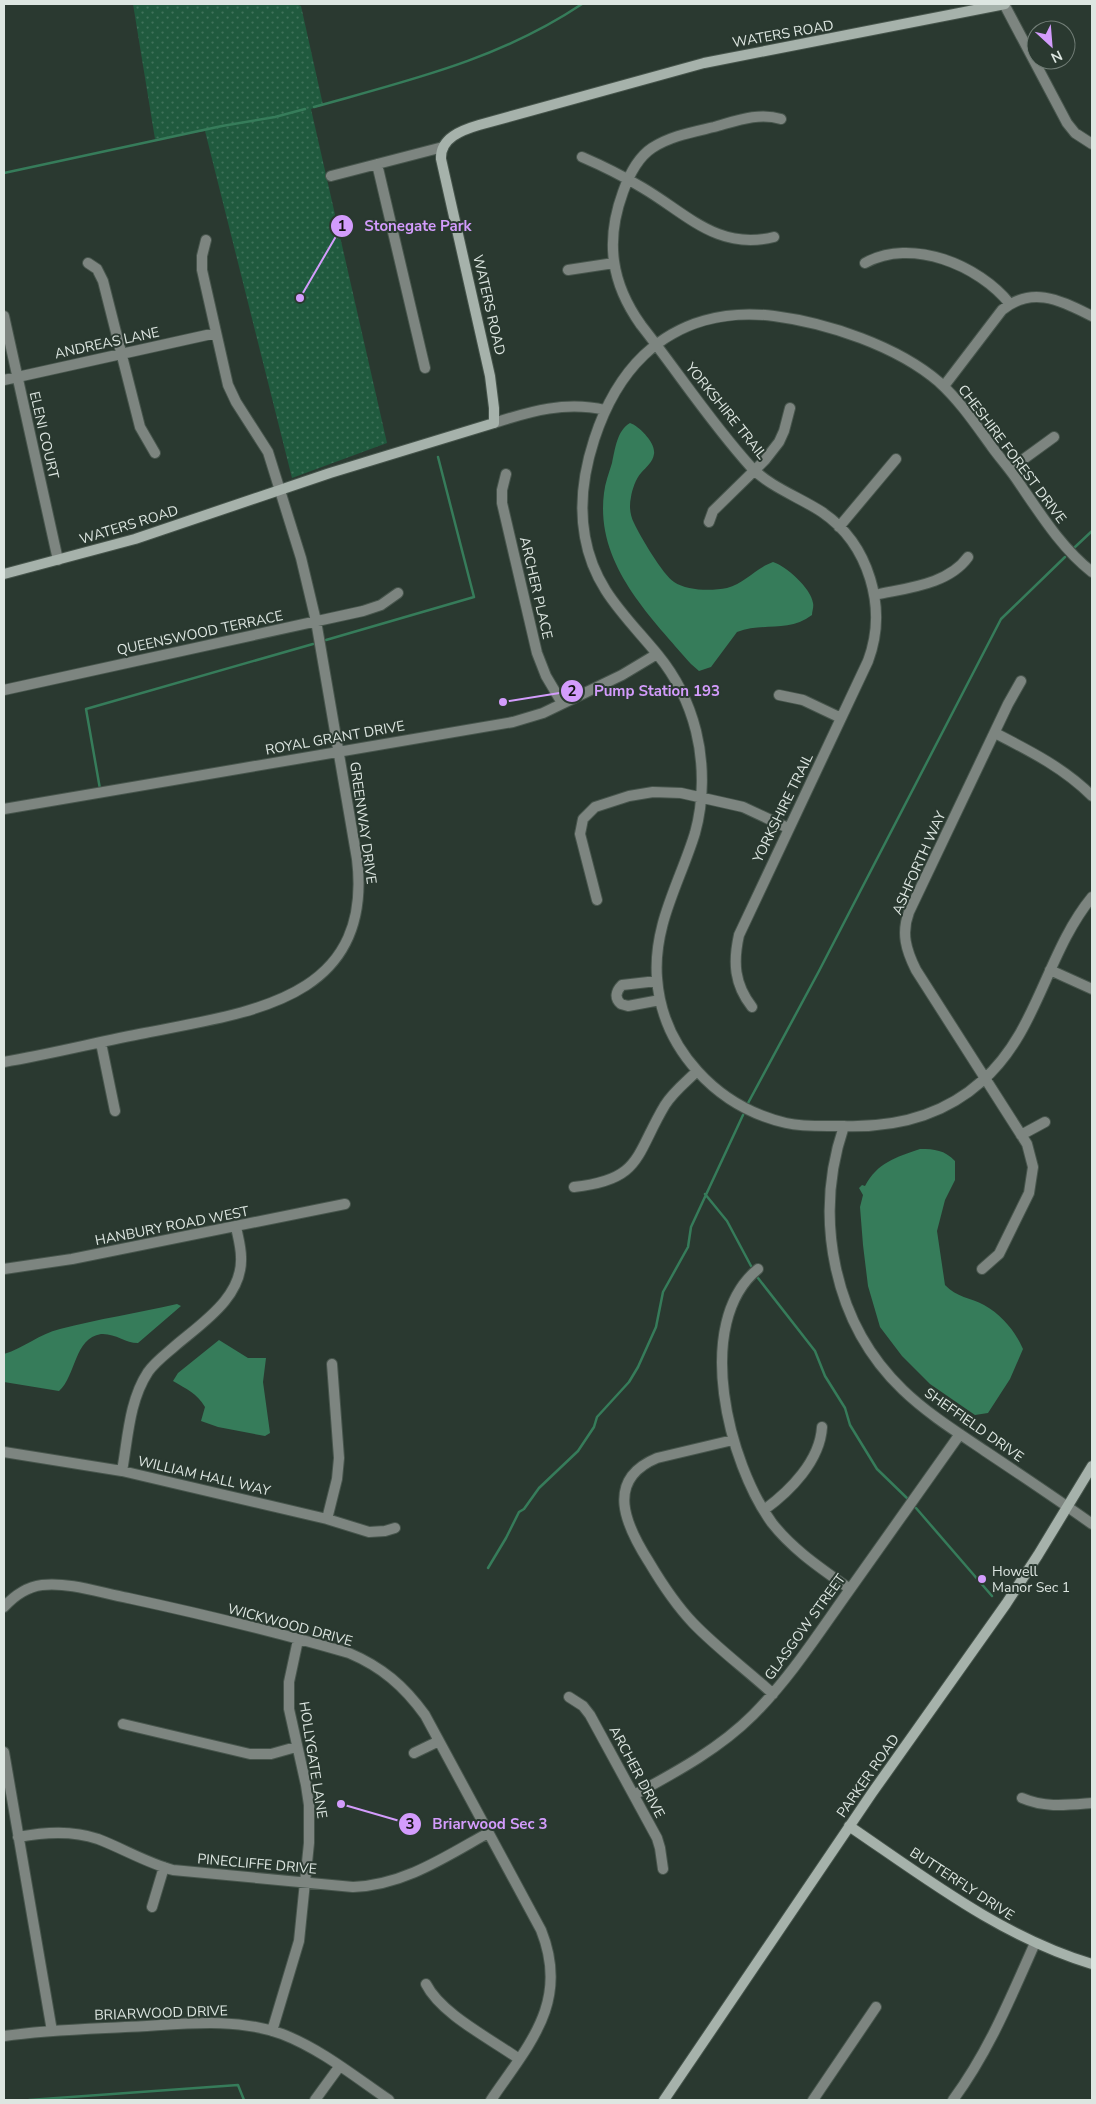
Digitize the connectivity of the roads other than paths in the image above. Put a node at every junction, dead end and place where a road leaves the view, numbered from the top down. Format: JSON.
{"nodes":[{"id":1,"x":1004,"y":4,"type":"edge"},
{"id":2,"x":781,"y":119,"type":"dead end"},
{"id":3,"x":1092,"y":144,"type":"edge"},
{"id":4,"x":443,"y":147,"type":"junction"},
{"id":5,"x":582,"y":157,"type":"dead end"},
{"id":6,"x":377,"y":164,"type":"junction"},
{"id":7,"x":330,"y":176,"type":"dead end"},
{"id":8,"x":628,"y":179,"type":"junction"},
{"id":9,"x":774,"y":237,"type":"dead end"},
{"id":10,"x":206,"y":240,"type":"dead end"},
{"id":11,"x":614,"y":263,"type":"junction"},
{"id":12,"x":865,"y":263,"type":"dead end"},
{"id":13,"x":88,"y":264,"type":"dead end"},
{"id":14,"x":568,"y":270,"type":"dead end"},
{"id":15,"x":1010,"y":304,"type":"junction"},
{"id":16,"x":4,"y":316,"type":"edge"},
{"id":17,"x":1092,"y":316,"type":"edge"},
{"id":18,"x":216,"y":333,"type":"junction"},
{"id":19,"x":656,"y":344,"type":"junction"},
{"id":20,"x":122,"y":354,"type":"junction"},
{"id":21,"x":424,"y":368,"type":"dead end"},
{"id":22,"x":17,"y":377,"type":"junction"},
{"id":23,"x":4,"y":380,"type":"edge"},
{"id":24,"x":944,"y":386,"type":"junction"},
{"id":25,"x":790,"y":408,"type":"dead end"},
{"id":26,"x":605,"y":410,"type":"junction"},
{"id":27,"x":494,"y":423,"type":"junction"},
{"id":28,"x":1054,"y":437,"type":"dead end"},
{"id":29,"x":155,"y":453,"type":"dead end"},
{"id":30,"x":896,"y":458,"type":"dead end"},
{"id":31,"x":754,"y":469,"type":"junction"},
{"id":32,"x":1010,"y":469,"type":"junction"},
{"id":33,"x":506,"y":474,"type":"dead end"},
{"id":34,"x":281,"y":490,"type":"junction"},
{"id":35,"x":709,"y":522,"type":"dead end"},
{"id":36,"x":839,"y":527,"type":"junction"},
{"id":37,"x":968,"y":557,"type":"dead end"},
{"id":38,"x":58,"y":560,"type":"junction"},
{"id":39,"x":1092,"y":572,"type":"edge"},
{"id":40,"x":4,"y":574,"type":"edge"},
{"id":41,"x":398,"y":593,"type":"dead end"},
{"id":42,"x":874,"y":595,"type":"junction"},
{"id":43,"x":316,"y":621,"type":"junction"},
{"id":44,"x":657,"y":654,"type":"junction"},
{"id":45,"x":1021,"y":681,"type":"dead end"},
{"id":46,"x":4,"y":690,"type":"edge"},
{"id":47,"x":779,"y":695,"type":"dead end"},
{"id":48,"x":562,"y":703,"type":"junction"},
{"id":49,"x":841,"y":718,"type":"junction"},
{"id":50,"x":995,"y":733,"type":"junction"},
{"id":51,"x":338,"y":751,"type":"junction"},
{"id":52,"x":1092,"y":796,"type":"edge"},
{"id":53,"x":701,"y":799,"type":"junction"},
{"id":54,"x":4,"y":809,"type":"edge"},
{"id":55,"x":788,"y":828,"type":"junction"},
{"id":56,"x":1092,"y":897,"type":"edge"},
{"id":57,"x":597,"y":900,"type":"dead end"},
{"id":58,"x":1050,"y":970,"type":"junction"},
{"id":59,"x":657,"y":981,"type":"junction"},
{"id":60,"x":1092,"y":989,"type":"edge"},
{"id":61,"x":660,"y":1000,"type":"junction"},
{"id":62,"x":752,"y":1007,"type":"dead end"},
{"id":63,"x":101,"y":1043,"type":"junction"},
{"id":64,"x":4,"y":1062,"type":"edge"},
{"id":65,"x":697,"y":1072,"type":"junction"},
{"id":66,"x":985,"y":1078,"type":"junction"},
{"id":67,"x":115,"y":1111,"type":"dead end"},
{"id":68,"x":1044,"y":1122,"type":"dead end"},
{"id":69,"x":844,"y":1126,"type":"junction"},
{"id":70,"x":1020,"y":1135,"type":"junction"},
{"id":71,"x":574,"y":1187,"type":"dead end"},
{"id":72,"x":345,"y":1204,"type":"dead end"},
{"id":73,"x":236,"y":1227,"type":"junction"},
{"id":74,"x":4,"y":1269,"type":"edge"},
{"id":75,"x":758,"y":1269,"type":"dead end"},
{"id":76,"x":982,"y":1269,"type":"dead end"},
{"id":77,"x":332,"y":1364,"type":"dead end"},
{"id":78,"x":822,"y":1427,"type":"dead end"},
{"id":79,"x":960,"y":1434,"type":"junction"},
{"id":80,"x":733,"y":1440,"type":"junction"},
{"id":81,"x":4,"y":1452,"type":"edge"},
{"id":82,"x":1092,"y":1466,"type":"edge"},
{"id":83,"x":122,"y":1471,"type":"junction"},
{"id":84,"x":1067,"y":1507,"type":"junction"},
{"id":85,"x":764,"y":1510,"type":"junction"},
{"id":86,"x":327,"y":1519,"type":"junction"},
{"id":87,"x":1092,"y":1524,"type":"edge"},
{"id":88,"x":395,"y":1528,"type":"dead end"},
{"id":89,"x":850,"y":1589,"type":"junction"},
{"id":90,"x":6,"y":1601,"type":"edge"},
{"id":91,"x":298,"y":1640,"type":"junction"},
{"id":92,"x":773,"y":1694,"type":"junction"},
{"id":93,"x":569,"y":1697,"type":"dead end"},
{"id":94,"x":123,"y":1724,"type":"dead end"},
{"id":95,"x":439,"y":1741,"type":"junction"},
{"id":96,"x":296,"y":1747,"type":"junction"},
{"id":97,"x":4,"y":1752,"type":"edge"},
{"id":98,"x":414,"y":1753,"type":"dead end"},
{"id":99,"x":634,"y":1795,"type":"junction"},
{"id":100,"x":1022,"y":1798,"type":"dead end"},
{"id":101,"x":1092,"y":1803,"type":"edge"},
{"id":102,"x":849,"y":1826,"type":"junction"},
{"id":103,"x":488,"y":1833,"type":"junction"},
{"id":104,"x":18,"y":1837,"type":"junction"},
{"id":105,"x":164,"y":1867,"type":"junction"},
{"id":106,"x":663,"y":1869,"type":"dead end"},
{"id":107,"x":306,"y":1883,"type":"junction"},
{"id":108,"x":152,"y":1907,"type":"dead end"},
{"id":109,"x":1036,"y":1943,"type":"junction"},
{"id":110,"x":1092,"y":1964,"type":"edge"},
{"id":111,"x":426,"y":1984,"type":"dead end"},
{"id":112,"x":876,"y":2007,"type":"dead end"},
{"id":113,"x":52,"y":2031,"type":"junction"},
{"id":114,"x":272,"y":2031,"type":"junction"},
{"id":115,"x":4,"y":2036,"type":"edge"},
{"id":116,"x":519,"y":2059,"type":"junction"},
{"id":117,"x":339,"y":2067,"type":"junction"},
{"id":118,"x":315,"y":2100,"type":"edge"},
{"id":119,"x":388,"y":2100,"type":"edge"},
{"id":120,"x":491,"y":2100,"type":"edge"},
{"id":121,"x":664,"y":2100,"type":"edge"},
{"id":122,"x":813,"y":2100,"type":"edge"},
{"id":123,"x":953,"y":2100,"type":"edge"}],
"edges":[{"from":1,"to":3,"type":"street"},
{"from":1,"to":4,"type":"street","name":"WATERS ROAD"},
{"from":2,"to":8,"type":"street","name":"YORKSHIRE TRAIL"},
{"from":4,"to":6,"type":"street"},
{"from":4,"to":27,"type":"street","name":"WATERS ROAD"},
{"from":5,"to":8,"type":"street"},
{"from":6,"to":7,"type":"street"},
{"from":6,"to":21,"type":"street"},
{"from":8,"to":9,"type":"street"},
{"from":8,"to":11,"type":"street","name":"YORKSHIRE TRAIL"},
{"from":10,"to":18,"type":"street","name":"GREENWAY DRIVE"},
{"from":11,"to":14,"type":"street"},
{"from":11,"to":19,"type":"street","name":"YORKSHIRE TRAIL"},
{"from":12,"to":15,"type":"street"},
{"from":13,"to":20,"type":"street"},
{"from":15,"to":17,"type":"street"},
{"from":15,"to":24,"type":"street"},
{"from":16,"to":22,"type":"street","name":"ELENI COURT"},
{"from":18,"to":20,"type":"street","name":"ANDREAS LANE"},
{"from":18,"to":34,"type":"street","name":"GREENWAY DRIVE"},
{"from":19,"to":24,"type":"street","name":"CHESHIRE FOREST DRIVE"},
{"from":19,"to":26,"type":"street","name":"CHESHIRE FOREST DRIVE"},
{"from":19,"to":31,"type":"street","name":"YORKSHIRE TRAIL"},
{"from":20,"to":22,"type":"street","name":"ANDREAS LANE"},
{"from":20,"to":29,"type":"street"},
{"from":22,"to":23,"type":"street","name":"ANDREAS LANE"},
{"from":22,"to":38,"type":"street","name":"ELENI COURT"},
{"from":24,"to":32,"type":"street","name":"CHESHIRE FOREST DRIVE"},
{"from":25,"to":31,"type":"street"},
{"from":26,"to":27,"type":"street"},
{"from":26,"to":44,"type":"street","name":"CHESHIRE FOREST DRIVE"},
{"from":27,"to":34,"type":"street","name":"WATERS ROAD"},
{"from":28,"to":32,"type":"street"},
{"from":30,"to":36,"type":"street"},
{"from":31,"to":35,"type":"street"},
{"from":31,"to":36,"type":"street","name":"YORKSHIRE TRAIL"},
{"from":32,"to":39,"type":"street","name":"CHESHIRE FOREST DRIVE"},
{"from":33,"to":48,"type":"street","name":"ARCHER PLACE"},
{"from":34,"to":38,"type":"street","name":"WATERS ROAD"},
{"from":34,"to":43,"type":"street","name":"GREENWAY DRIVE"},
{"from":36,"to":42,"type":"street","name":"YORKSHIRE TRAIL"},
{"from":37,"to":42,"type":"street"},
{"from":38,"to":40,"type":"street","name":"WATERS ROAD"},
{"from":41,"to":43,"type":"street","name":"QUEENSWOOD TERRACE"},
{"from":42,"to":49,"type":"street","name":"YORKSHIRE TRAIL"},
{"from":43,"to":46,"type":"street","name":"QUEENSWOOD TERRACE"},
{"from":43,"to":51,"type":"street","name":"GREENWAY DRIVE"},
{"from":44,"to":48,"type":"street","name":"ROYAL GRANT DRIVE"},
{"from":44,"to":53,"type":"street","name":"CHESHIRE FOREST DRIVE"},
{"from":45,"to":50,"type":"street","name":"ASHFORTH WAY"},
{"from":47,"to":49,"type":"street"},
{"from":48,"to":51,"type":"street","name":"ROYAL GRANT DRIVE"},
{"from":49,"to":55,"type":"street","name":"YORKSHIRE TRAIL"},
{"from":50,"to":52,"type":"street"},
{"from":50,"to":66,"type":"street","name":"ASHFORTH WAY"},
{"from":51,"to":54,"type":"street","name":"ROYAL GRANT DRIVE"},
{"from":51,"to":63,"type":"street","name":"GREENWAY DRIVE"},
{"from":53,"to":55,"type":"street"},
{"from":53,"to":57,"type":"street"},
{"from":53,"to":59,"type":"street","name":"CHESHIRE FOREST DRIVE"},
{"from":55,"to":62,"type":"street","name":"YORKSHIRE TRAIL"},
{"from":56,"to":58,"type":"street","name":"CHESHIRE FOREST DRIVE"},
{"from":58,"to":60,"type":"street"},
{"from":58,"to":66,"type":"street","name":"CHESHIRE FOREST DRIVE"},
{"from":59,"to":61,"type":"street","name":"CHESHIRE FOREST DRIVE"},
{"from":59,"to":61,"type":"street"},
{"from":61,"to":65,"type":"street","name":"CHESHIRE FOREST DRIVE"},
{"from":63,"to":64,"type":"street","name":"GREENWAY DRIVE"},
{"from":63,"to":67,"type":"street"},
{"from":65,"to":69,"type":"street","name":"CHESHIRE FOREST DRIVE"},
{"from":65,"to":71,"type":"street"},
{"from":66,"to":69,"type":"street","name":"CHESHIRE FOREST DRIVE"},
{"from":66,"to":70,"type":"street","name":"ASHFORTH WAY"},
{"from":68,"to":70,"type":"street"},
{"from":69,"to":79,"type":"street","name":"SHEFFIELD DRIVE"},
{"from":70,"to":76,"type":"street","name":"ASHFORTH WAY"},
{"from":72,"to":73,"type":"street","name":"HANBURY ROAD WEST"},
{"from":73,"to":74,"type":"street","name":"HANBURY ROAD WEST"},
{"from":73,"to":83,"type":"street"},
{"from":75,"to":80,"type":"street"},
{"from":77,"to":86,"type":"street"},
{"from":78,"to":85,"type":"street"},
{"from":79,"to":84,"type":"street","name":"SHEFFIELD DRIVE"},
{"from":79,"to":89,"type":"street","name":"GLASGOW STREET"},
{"from":80,"to":85,"type":"street"},
{"from":80,"to":92,"type":"street"},
{"from":81,"to":83,"type":"street","name":"WILLIAM HALL WAY"},
{"from":82,"to":84,"type":"street","name":"PARKER ROAD"},
{"from":83,"to":86,"type":"street","name":"WILLIAM HALL WAY"},
{"from":84,"to":87,"type":"street","name":"SHEFFIELD DRIVE"},
{"from":84,"to":102,"type":"street","name":"PARKER ROAD"},
{"from":85,"to":89,"type":"street"},
{"from":86,"to":88,"type":"street","name":"WILLIAM HALL WAY"},
{"from":89,"to":92,"type":"street","name":"GLASGOW STREET"},
{"from":90,"to":91,"type":"street","name":"WICKWOOD DRIVE"},
{"from":91,"to":95,"type":"street","name":"WICKWOOD DRIVE"},
{"from":91,"to":96,"type":"street","name":"HOLLYGATE LANE"},
{"from":92,"to":99,"type":"street","name":"GLASGOW STREET"},
{"from":93,"to":99,"type":"street","name":"ARCHER DRIVE"},
{"from":94,"to":96,"type":"street"},
{"from":95,"to":98,"type":"street"},
{"from":95,"to":103,"type":"street","name":"WICKWOOD DRIVE"},
{"from":96,"to":107,"type":"street","name":"HOLLYGATE LANE"},
{"from":97,"to":104,"type":"street"},
{"from":99,"to":106,"type":"street","name":"ARCHER DRIVE"},
{"from":100,"to":101,"type":"street"},
{"from":102,"to":109,"type":"street","name":"BUTTERFLY DRIVE"},
{"from":102,"to":121,"type":"street","name":"PARKER ROAD"},
{"from":103,"to":107,"type":"street","name":"PINECLIFFE DRIVE"},
{"from":103,"to":116,"type":"street","name":"WICKWOOD DRIVE"},
{"from":104,"to":105,"type":"street","name":"PINECLIFFE DRIVE"},
{"from":104,"to":113,"type":"street"},
{"from":105,"to":107,"type":"street","name":"PINECLIFFE DRIVE"},
{"from":105,"to":108,"type":"street"},
{"from":107,"to":114,"type":"street","name":"HOLLYGATE LANE"},
{"from":109,"to":110,"type":"street","name":"BUTTERFLY DRIVE"},
{"from":109,"to":123,"type":"street"},
{"from":111,"to":116,"type":"street"},
{"from":112,"to":122,"type":"street"},
{"from":113,"to":114,"type":"street","name":"BRIARWOOD DRIVE"},
{"from":113,"to":115,"type":"street","name":"BRIARWOOD DRIVE"},
{"from":114,"to":117,"type":"street","name":"BRIARWOOD DRIVE"},
{"from":116,"to":120,"type":"street","name":"WICKWOOD DRIVE"},
{"from":117,"to":118,"type":"street"},
{"from":117,"to":119,"type":"street","name":"BRIARWOOD DRIVE"}]}
